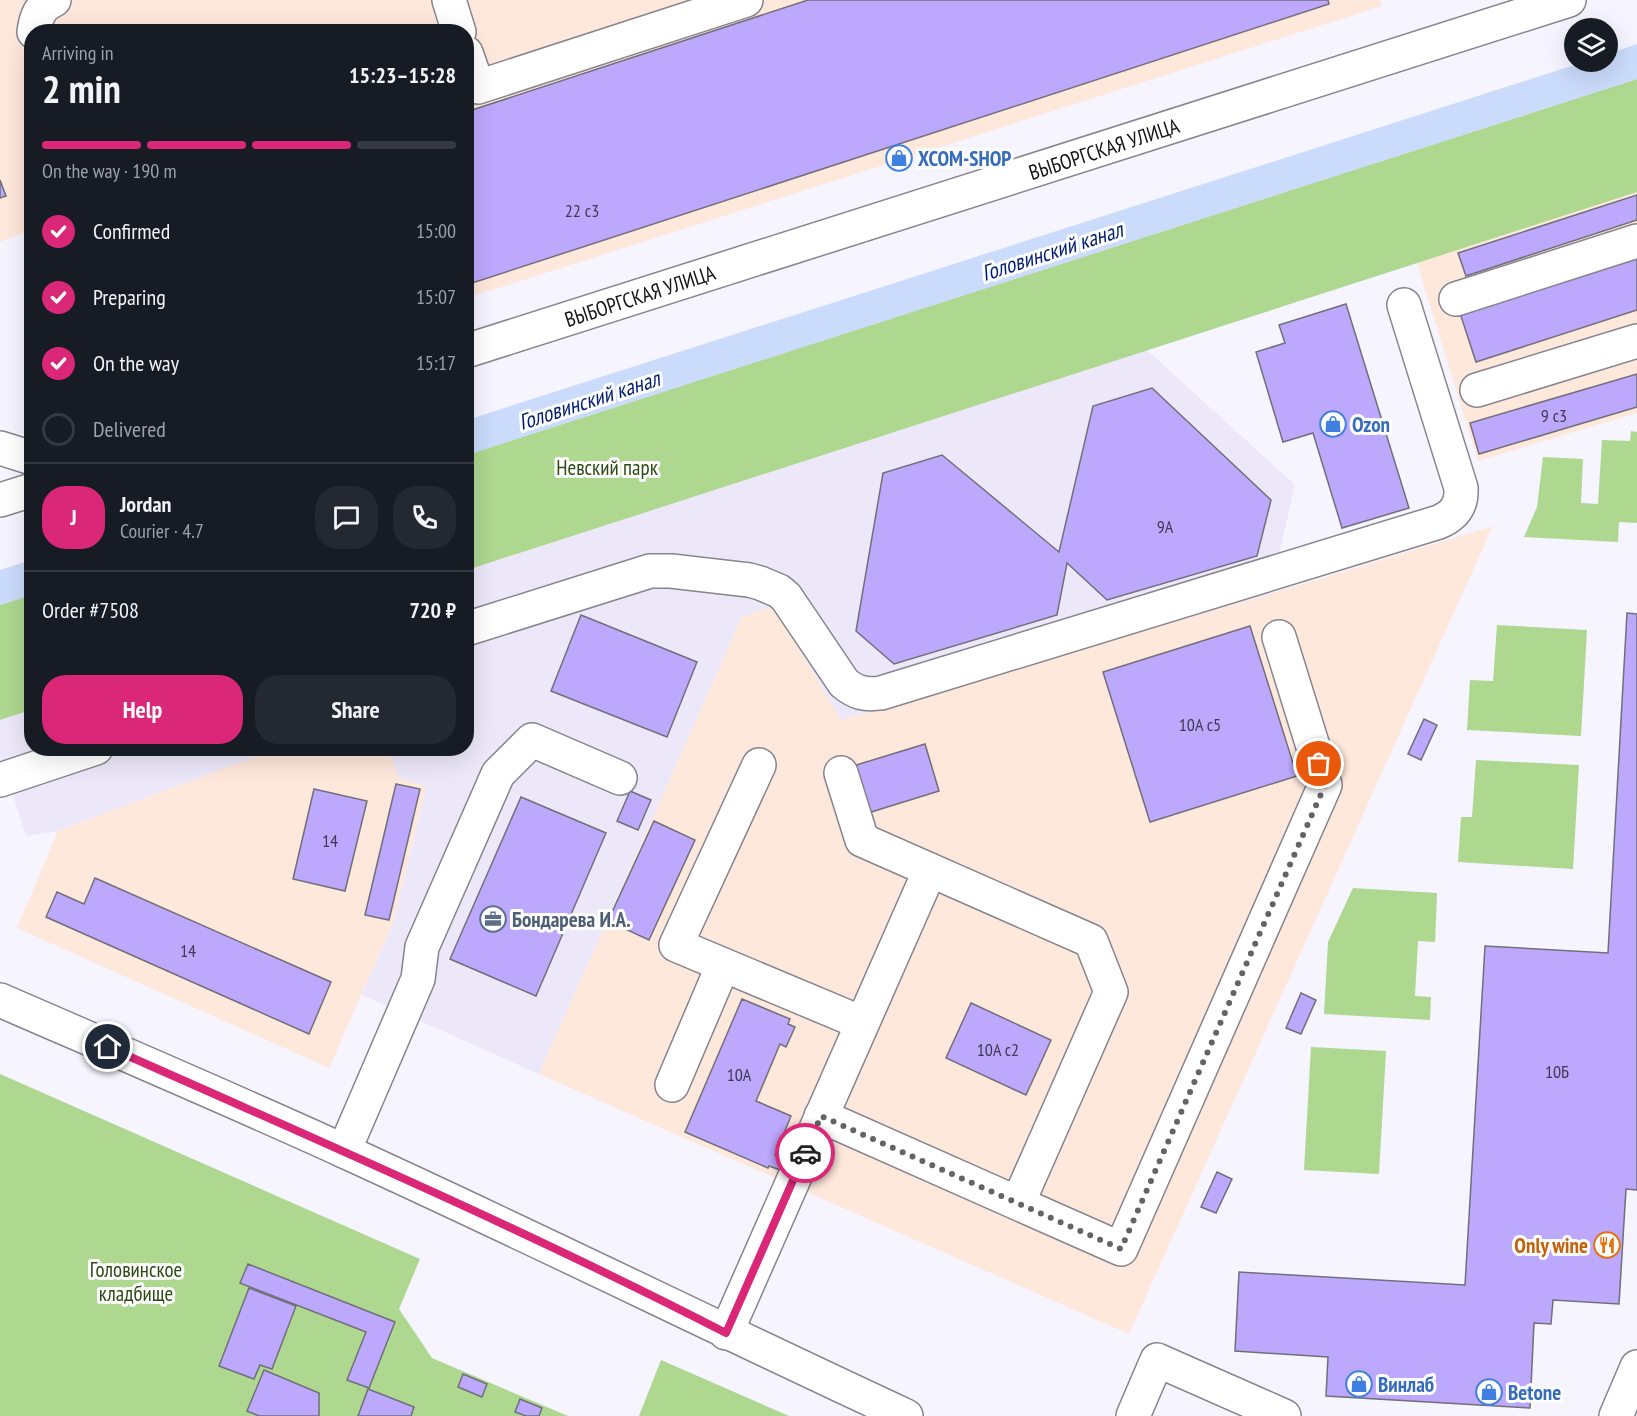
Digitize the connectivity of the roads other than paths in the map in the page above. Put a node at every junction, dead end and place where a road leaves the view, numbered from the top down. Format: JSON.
{"nodes":[{"id":1,"x":54,"y":0,"type":"edge"},
{"id":2,"x":449,"y":0,"type":"edge"},
{"id":3,"x":746,"y":0,"type":"edge"},
{"id":4,"x":1569,"y":0,"type":"edge"},
{"id":5,"x":35,"y":24,"type":"edge"},
{"id":6,"x":456,"y":24,"type":"edge"},
{"id":7,"x":474,"y":76,"type":"edge"},
{"id":8,"x":1637,"y":241,"type":"edge"},
{"id":9,"x":1456,"y":299,"type":"dead end"},
{"id":10,"x":1404,"y":305,"type":"dead end"},
{"id":11,"x":1637,"y":341,"type":"edge"},
{"id":12,"x":474,"y":348,"type":"edge"},
{"id":13,"x":1477,"y":390,"type":"dead end"},
{"id":14,"x":0,"y":448,"type":"edge"},
{"id":15,"x":24,"y":456,"type":"edge"},
{"id":16,"x":24,"y":492,"type":"edge"},
{"id":17,"x":0,"y":500,"type":"edge"},
{"id":18,"x":474,"y":626,"type":"edge"},
{"id":19,"x":1279,"y":637,"type":"dead end"},
{"id":20,"x":72,"y":756,"type":"edge"},
{"id":21,"x":759,"y":765,"type":"dead end"},
{"id":22,"x":841,"y":773,"type":"dead end"},
{"id":23,"x":620,"y":778,"type":"dead end"},
{"id":24,"x":0,"y":780,"type":"edge"},
{"id":25,"x":930,"y":870,"type":"junction"},
{"id":26,"x":723,"y":965,"type":"junction"},
{"id":27,"x":0,"y":1000,"type":"edge"},
{"id":28,"x":862,"y":1023,"type":"junction"},
{"id":29,"x":672,"y":1085,"type":"dead end"},
{"id":30,"x":821,"y":1116,"type":"junction"},
{"id":31,"x":344,"y":1151,"type":"junction"},
{"id":32,"x":1018,"y":1203,"type":"junction"},
{"id":33,"x":726,"y":1333,"type":"junction"},
{"id":34,"x":1637,"y":1367,"type":"edge"},
{"id":35,"x":906,"y":1416,"type":"edge"},
{"id":36,"x":1132,"y":1416,"type":"edge"},
{"id":37,"x":1284,"y":1416,"type":"edge"},
{"id":38,"x":1616,"y":1416,"type":"edge"}],
"edges":[{"from":1,"to":5,"type":"street"},
{"from":2,"to":6,"type":"street"},
{"from":3,"to":7,"type":"street"},
{"from":4,"to":12,"type":"street","name":"ВЫБОРГСКАЯ УЛИЦА"},
{"from":8,"to":9,"type":"street"},
{"from":10,"to":18,"type":"street"},
{"from":11,"to":13,"type":"street"},
{"from":14,"to":15,"type":"street"},
{"from":16,"to":17,"type":"street"},
{"from":19,"to":32,"type":"street"},
{"from":20,"to":24,"type":"street"},
{"from":21,"to":26,"type":"street"},
{"from":22,"to":25,"type":"street"},
{"from":23,"to":31,"type":"street"},
{"from":25,"to":28,"type":"street"},
{"from":25,"to":32,"type":"street"},
{"from":26,"to":28,"type":"street"},
{"from":26,"to":29,"type":"street"},
{"from":27,"to":31,"type":"street"},
{"from":28,"to":30,"type":"street"},
{"from":30,"to":32,"type":"street"},
{"from":30,"to":33,"type":"street"},
{"from":31,"to":33,"type":"street"},
{"from":33,"to":35,"type":"street"},
{"from":34,"to":38,"type":"street"},
{"from":36,"to":37,"type":"street"}]}
